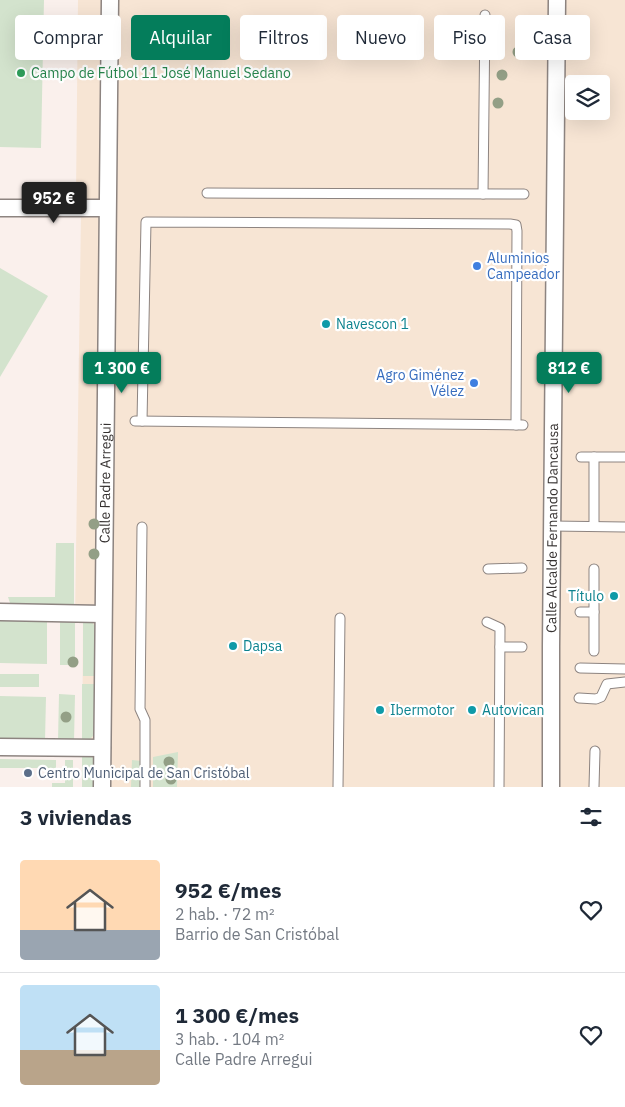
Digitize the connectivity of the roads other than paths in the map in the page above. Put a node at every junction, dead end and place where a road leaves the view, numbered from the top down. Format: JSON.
{"nodes":[{"id":1,"x":110,"y":0,"type":"edge"},
{"id":2,"x":557,"y":0,"type":"edge"},
{"id":3,"x":484,"y":60,"type":"edge"},
{"id":4,"x":207,"y":193,"type":"dead end"},
{"id":5,"x":483,"y":194,"type":"junction"},
{"id":6,"x":524,"y":194,"type":"dead end"},
{"id":7,"x":0,"y":208,"type":"edge"},
{"id":8,"x":107,"y":208,"type":"junction"},
{"id":9,"x":139,"y":421,"type":"joint"},
{"id":10,"x":581,"y":456,"type":"dead end"},
{"id":11,"x":594,"y":457,"type":"junction"},
{"id":12,"x":625,"y":457,"type":"edge"},
{"id":13,"x":552,"y":526,"type":"junction"},
{"id":14,"x":594,"y":526,"type":"junction"},
{"id":15,"x":142,"y":527,"type":"dead end"},
{"id":16,"x":625,"y":527,"type":"edge"},
{"id":17,"x":522,"y":568,"type":"dead end"},
{"id":18,"x":488,"y":569,"type":"dead end"},
{"id":19,"x":594,"y":569,"type":"dead end"},
{"id":20,"x":0,"y":612,"type":"edge"},
{"id":21,"x":580,"y":612,"type":"dead end"},
{"id":22,"x":594,"y":612,"type":"junction"},
{"id":23,"x":103,"y":614,"type":"junction"},
{"id":24,"x":340,"y":618,"type":"dead end"},
{"id":25,"x":487,"y":622,"type":"dead end"},
{"id":26,"x":500,"y":647,"type":"junction"},
{"id":27,"x":522,"y":647,"type":"dead end"},
{"id":28,"x":594,"y":651,"type":"dead end"},
{"id":29,"x":580,"y":668,"type":"dead end"},
{"id":30,"x":625,"y":669,"type":"edge"},
{"id":31,"x":625,"y":682,"type":"edge"},
{"id":32,"x":579,"y":698,"type":"dead end"},
{"id":33,"x":0,"y":747,"type":"edge"},
{"id":34,"x":102,"y":748,"type":"junction"},
{"id":35,"x":595,"y":751,"type":"dead end"},
{"id":36,"x":102,"y":787,"type":"edge"},
{"id":37,"x":145,"y":787,"type":"edge"},
{"id":38,"x":338,"y":787,"type":"edge"},
{"id":39,"x":499,"y":787,"type":"edge"},
{"id":40,"x":551,"y":787,"type":"edge"},
{"id":41,"x":594,"y":787,"type":"edge"}],
"edges":[{"from":1,"to":8,"type":"street","name":"Calle Padre Arregui"},
{"from":2,"to":13,"type":"street","name":"Calle Alcalde Fernando Dancausa"},
{"from":3,"to":5,"type":"lane"},
{"from":4,"to":5,"type":"lane"},
{"from":5,"to":6,"type":"lane"},
{"from":7,"to":8,"type":"street"},
{"from":8,"to":23,"type":"street","name":"Calle Padre Arregui"},
{"from":9,"to":9,"type":"lane"},
{"from":10,"to":11,"type":"lane"},
{"from":11,"to":12,"type":"lane"},
{"from":11,"to":14,"type":"lane"},
{"from":13,"to":14,"type":"lane"},
{"from":13,"to":40,"type":"street","name":"Calle Alcalde Fernando Dancausa"},
{"from":14,"to":16,"type":"lane"},
{"from":15,"to":37,"type":"lane"},
{"from":17,"to":18,"type":"lane"},
{"from":19,"to":22,"type":"lane"},
{"from":20,"to":23,"type":"street"},
{"from":21,"to":22,"type":"lane"},
{"from":22,"to":28,"type":"lane"},
{"from":23,"to":34,"type":"street","name":"Calle Padre Arregui"},
{"from":24,"to":38,"type":"lane"},
{"from":25,"to":26,"type":"lane"},
{"from":26,"to":27,"type":"lane"},
{"from":26,"to":39,"type":"lane"},
{"from":29,"to":30,"type":"lane"},
{"from":31,"to":32,"type":"lane"},
{"from":33,"to":34,"type":"street"},
{"from":34,"to":36,"type":"street","name":"Calle Padre Arregui"},
{"from":35,"to":41,"type":"lane"}]}
